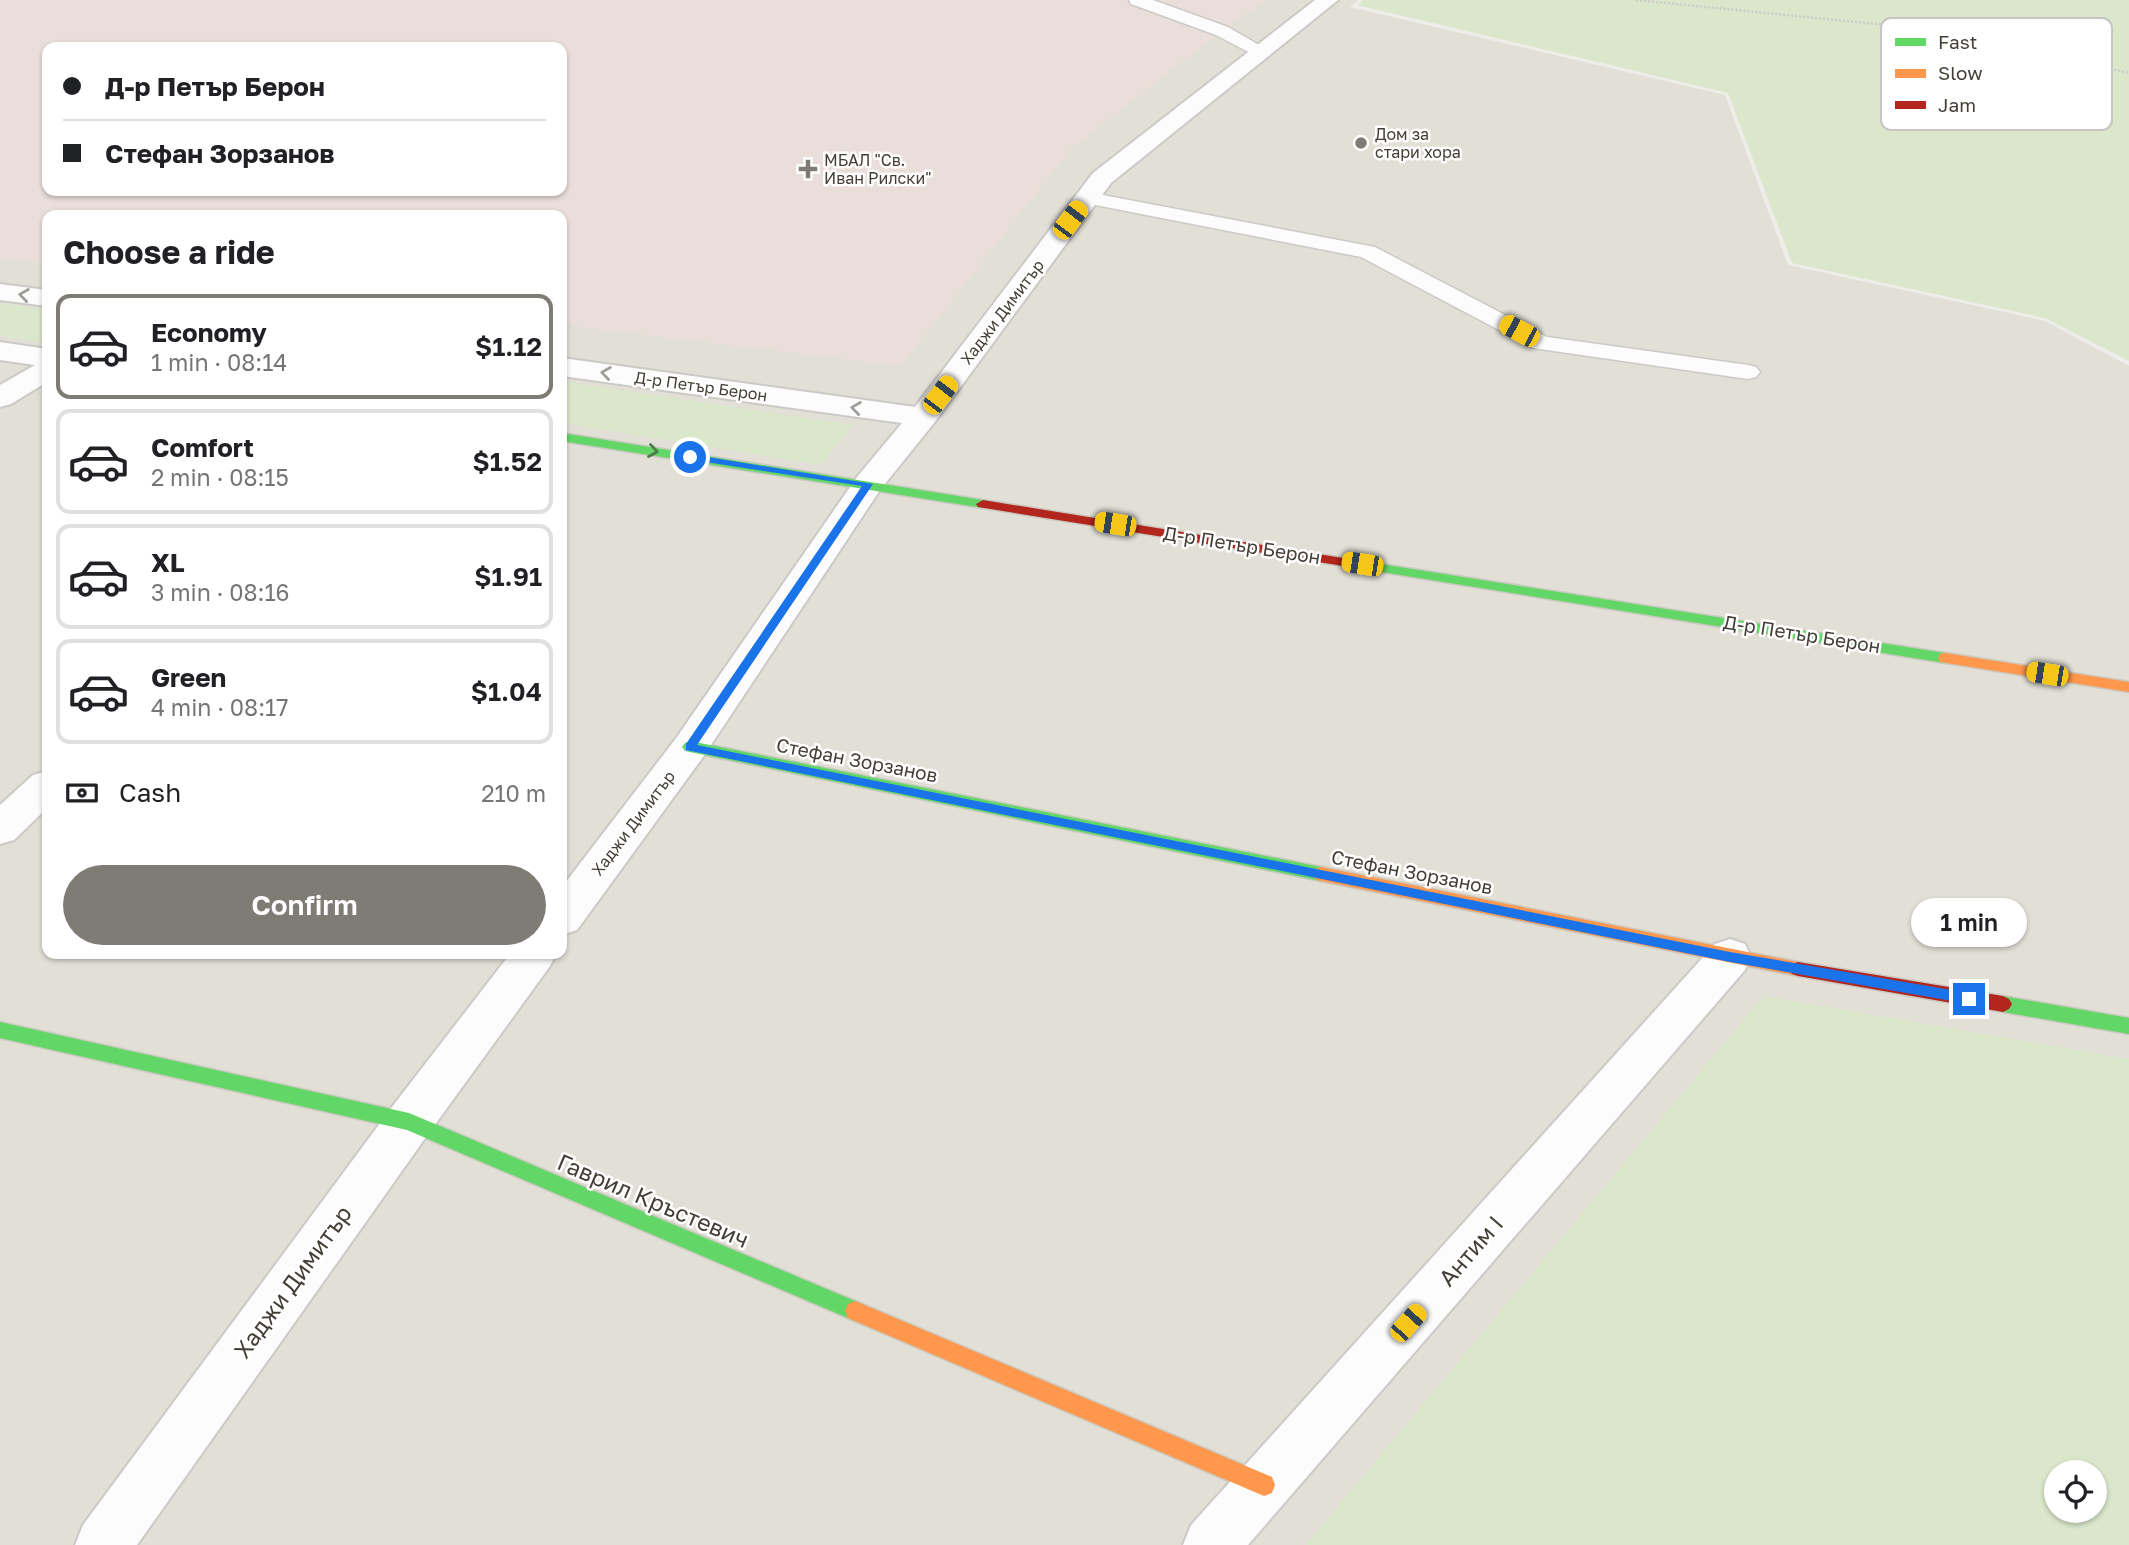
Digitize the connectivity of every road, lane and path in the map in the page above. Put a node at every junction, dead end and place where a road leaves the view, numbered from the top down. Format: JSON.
{"nodes":[{"id":1,"x":1137,"y":0,"type":"edge"},
{"id":2,"x":1328,"y":0,"type":"edge"},
{"id":3,"x":1636,"y":0,"type":"edge"},
{"id":4,"x":1881,"y":24,"type":"edge"},
{"id":5,"x":1262,"y":52,"type":"junction"},
{"id":6,"x":1087,"y":198,"type":"junction"},
{"id":7,"x":0,"y":292,"type":"edge"},
{"id":8,"x":42,"y":297,"type":"edge"},
{"id":9,"x":0,"y":351,"type":"edge"},
{"id":10,"x":42,"y":357,"type":"edge"},
{"id":11,"x":567,"y":368,"type":"edge"},
{"id":12,"x":1748,"y":372,"type":"dead end"},
{"id":13,"x":42,"y":373,"type":"edge"},
{"id":14,"x":0,"y":397,"type":"edge"},
{"id":15,"x":923,"y":417,"type":"junction"},
{"id":16,"x":567,"y":438,"type":"edge"},
{"id":17,"x":868,"y":484,"type":"junction"},
{"id":18,"x":2129,"y":687,"type":"edge"},
{"id":19,"x":690,"y":747,"type":"junction"},
{"id":20,"x":42,"y":790,"type":"edge"},
{"id":21,"x":0,"y":829,"type":"edge"},
{"id":22,"x":567,"y":911,"type":"edge"},
{"id":23,"x":1730,"y":957,"type":"junction"},
{"id":24,"x":531,"y":959,"type":"edge"},
{"id":25,"x":2129,"y":1026,"type":"edge"},
{"id":26,"x":0,"y":1030,"type":"edge"},
{"id":27,"x":409,"y":1122,"type":"junction"},
{"id":28,"x":1264,"y":1485,"type":"junction"},
{"id":29,"x":103,"y":1545,"type":"edge"},
{"id":30,"x":1211,"y":1545,"type":"edge"}],
"edges":[{"from":1,"to":5,"type":"lane"},
{"from":2,"to":5,"type":"street","name":"Хаджи Димитър"},
{"from":3,"to":4,"type":"path"},
{"from":5,"to":6,"type":"street","name":"Хаджи Димитър"},
{"from":6,"to":12,"type":"lane"},
{"from":6,"to":15,"type":"street","name":"Хаджи Димитър"},
{"from":8,"to":7,"type":"street","one_way":true},
{"from":9,"to":10,"type":"street"},
{"from":15,"to":11,"type":"street","name":"Д-р Петър Берон","one_way":true},
{"from":13,"to":14,"type":"street"},
{"from":15,"to":17,"type":"street","name":"Хаджи Димитър"},
{"from":16,"to":17,"type":"street","name":"Д-р Петър Берон","one_way":true},
{"from":17,"to":18,"type":"street","name":"Д-р Петър Берон"},
{"from":17,"to":19,"type":"street","name":"Хаджи Димитър"},
{"from":19,"to":22,"type":"street","name":"Хаджи Димитър"},
{"from":19,"to":23,"type":"street","name":"Стефан Зорзанов"},
{"from":20,"to":21,"type":"street"},
{"from":23,"to":25,"type":"street","name":"Стефан Зорзанов"},
{"from":23,"to":28,"type":"street","name":"Антим I"},
{"from":24,"to":27,"type":"street","name":"Хаджи Димитър"},
{"from":26,"to":27,"type":"street","name":"Гаврил Кръстевич"},
{"from":27,"to":28,"type":"street","name":"Гаврил Кръстевич"},
{"from":27,"to":29,"type":"street","name":"Хаджи Димитър"},
{"from":28,"to":30,"type":"street","name":"Антим I"}]}
